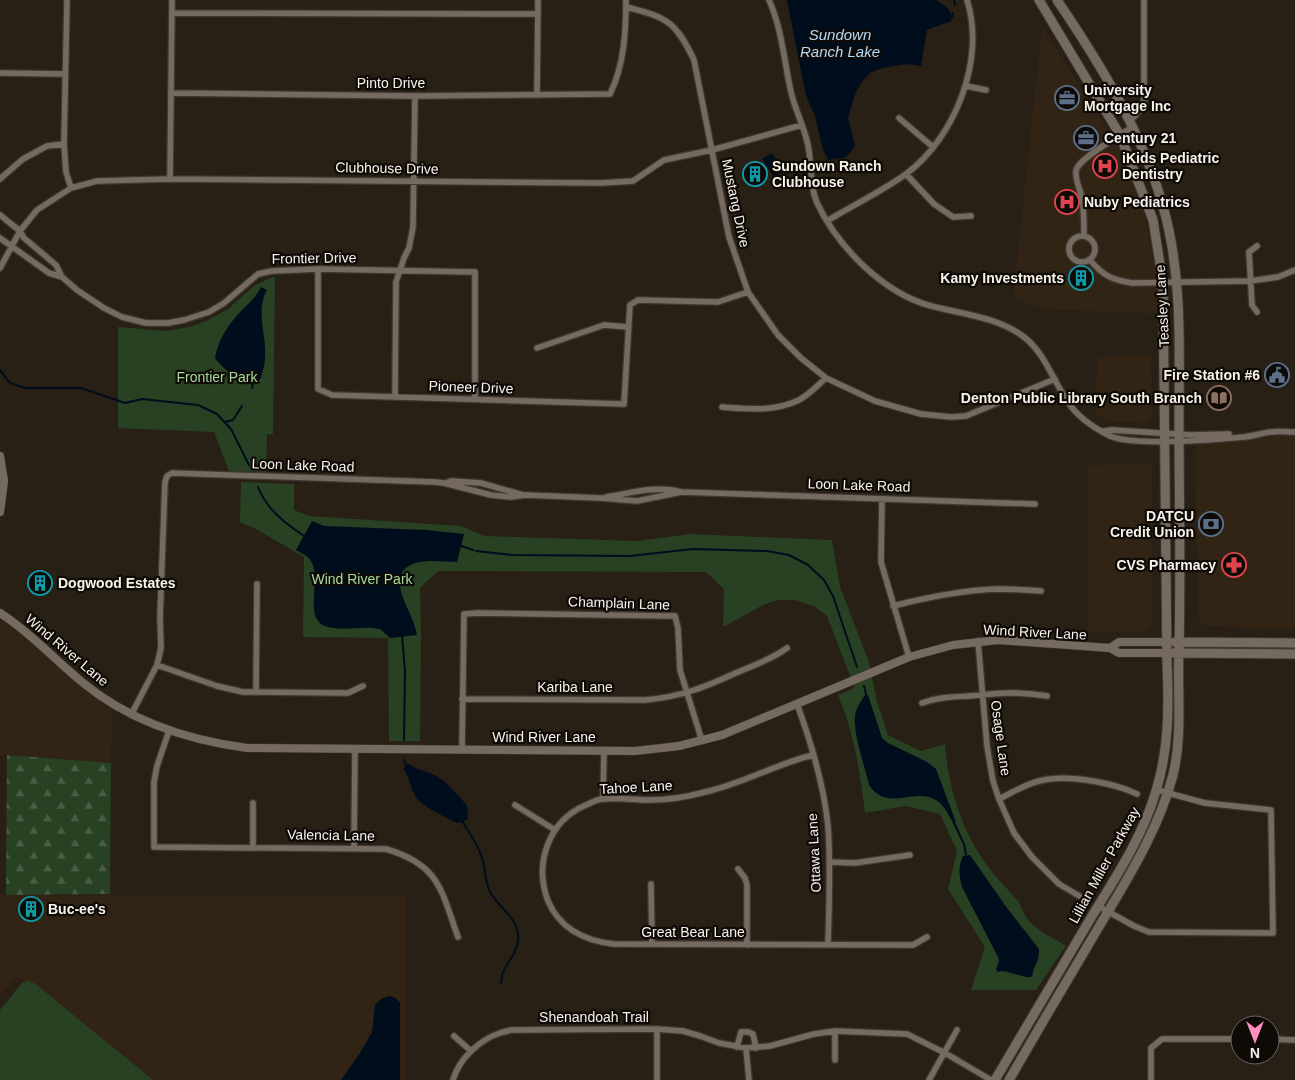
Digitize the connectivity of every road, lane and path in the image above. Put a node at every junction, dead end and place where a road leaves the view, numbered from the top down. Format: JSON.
{"nodes":[{"id":1,"x":67,"y":0,"type":"edge"},
{"id":2,"x":172,"y":0,"type":"edge"},
{"id":3,"x":538,"y":0,"type":"edge"},
{"id":4,"x":626,"y":0,"type":"edge"},
{"id":5,"x":769,"y":0,"type":"edge"},
{"id":6,"x":967,"y":0,"type":"edge"},
{"id":7,"x":1039,"y":0,"type":"edge"},
{"id":8,"x":1057,"y":0,"type":"edge"},
{"id":9,"x":1144,"y":0,"type":"edge"},
{"id":10,"x":626,"y":7,"type":"junction"},
{"id":11,"x":172,"y":13,"type":"junction"},
{"id":12,"x":538,"y":14,"type":"junction"},
{"id":13,"x":0,"y":74,"type":"edge"},
{"id":14,"x":66,"y":74,"type":"junction"},
{"id":15,"x":966,"y":86,"type":"junction"},
{"id":16,"x":986,"y":90,"type":"dead end"},
{"id":17,"x":172,"y":93,"type":"junction"},
{"id":18,"x":537,"y":95,"type":"junction"},
{"id":19,"x":415,"y":96,"type":"junction"},
{"id":20,"x":899,"y":118,"type":"dead end"},
{"id":21,"x":1130,"y":123,"type":"junction"},
{"id":22,"x":802,"y":125,"type":"junction"},
{"id":23,"x":1120,"y":135,"type":"junction"},
{"id":24,"x":64,"y":144,"type":"junction"},
{"id":25,"x":933,"y":147,"type":"junction"},
{"id":26,"x":712,"y":150,"type":"junction"},
{"id":27,"x":906,"y":174,"type":"junction"},
{"id":28,"x":0,"y":179,"type":"edge"},
{"id":29,"x":170,"y":179,"type":"junction"},
{"id":30,"x":414,"y":181,"type":"junction"},
{"id":31,"x":71,"y":188,"type":"junction"},
{"id":32,"x":0,"y":215,"type":"edge"},
{"id":33,"x":971,"y":216,"type":"dead end"},
{"id":34,"x":827,"y":221,"type":"junction"},
{"id":35,"x":20,"y":230,"type":"junction"},
{"id":36,"x":1084,"y":236,"type":"junction"},
{"id":37,"x":0,"y":238,"type":"edge"},
{"id":38,"x":12,"y":246,"type":"junction"},
{"id":39,"x":1257,"y":246,"type":"dead end"},
{"id":40,"x":1090,"y":260,"type":"junction"},
{"id":41,"x":0,"y":268,"type":"edge"},
{"id":42,"x":318,"y":269,"type":"junction"},
{"id":43,"x":401,"y":270,"type":"junction"},
{"id":44,"x":1295,"y":270,"type":"edge"},
{"id":45,"x":62,"y":277,"type":"junction"},
{"id":46,"x":1250,"y":281,"type":"junction"},
{"id":47,"x":1163,"y":283,"type":"junction"},
{"id":48,"x":1177,"y":283,"type":"junction"},
{"id":49,"x":748,"y":292,"type":"junction"},
{"id":50,"x":1258,"y":312,"type":"dead end"},
{"id":51,"x":628,"y":327,"type":"junction"},
{"id":52,"x":537,"y":348,"type":"dead end"},
{"id":53,"x":826,"y":378,"type":"junction"},
{"id":54,"x":1054,"y":379,"type":"junction"},
{"id":55,"x":395,"y":397,"type":"junction"},
{"id":56,"x":475,"y":399,"type":"junction"},
{"id":57,"x":722,"y":407,"type":"dead end"},
{"id":58,"x":1295,"y":432,"type":"edge"},
{"id":59,"x":1165,"y":438,"type":"junction"},
{"id":60,"x":1179,"y":438,"type":"junction"},
{"id":61,"x":0,"y":456,"type":"edge"},
{"id":62,"x":444,"y":483,"type":"junction"},
{"id":63,"x":681,"y":492,"type":"junction"},
{"id":64,"x":525,"y":495,"type":"junction"},
{"id":65,"x":1,"y":498,"type":"edge"},
{"id":66,"x":600,"y":498,"type":"junction"},
{"id":67,"x":882,"y":499,"type":"junction"},
{"id":68,"x":1035,"y":504,"type":"dead end"},
{"id":69,"x":0,"y":512,"type":"edge"},
{"id":70,"x":257,"y":584,"type":"dead end"},
{"id":71,"x":1041,"y":591,"type":"dead end"},
{"id":72,"x":893,"y":606,"type":"junction"},
{"id":73,"x":0,"y":613,"type":"edge"},
{"id":74,"x":978,"y":641,"type":"junction"},
{"id":75,"x":1167,"y":642,"type":"junction"},
{"id":76,"x":1179,"y":642,"type":"junction"},
{"id":77,"x":1295,"y":644,"type":"edge"},
{"id":78,"x":787,"y":648,"type":"dead end"},
{"id":79,"x":1110,"y":648,"type":"junction"},
{"id":80,"x":1167,"y":654,"type":"junction"},
{"id":81,"x":1179,"y":654,"type":"junction"},
{"id":82,"x":1295,"y":654,"type":"edge"},
{"id":83,"x":910,"y":657,"type":"junction"},
{"id":84,"x":157,"y":665,"type":"junction"},
{"id":85,"x":363,"y":686,"type":"dead end"},
{"id":86,"x":256,"y":692,"type":"junction"},
{"id":87,"x":687,"y":693,"type":"junction"},
{"id":88,"x":982,"y":694,"type":"junction"},
{"id":89,"x":1047,"y":696,"type":"dead end"},
{"id":90,"x":462,"y":699,"type":"junction"},
{"id":91,"x":797,"y":704,"type":"junction"},
{"id":92,"x":922,"y":704,"type":"dead end"},
{"id":93,"x":131,"y":715,"type":"junction"},
{"id":94,"x":169,"y":731,"type":"junction"},
{"id":95,"x":702,"y":741,"type":"junction"},
{"id":96,"x":355,"y":749,"type":"junction"},
{"id":97,"x":462,"y":750,"type":"junction"},
{"id":98,"x":604,"y":750,"type":"junction"},
{"id":99,"x":813,"y":755,"type":"junction"},
{"id":100,"x":1157,"y":790,"type":"junction"},
{"id":101,"x":1137,"y":794,"type":"dead end"},
{"id":102,"x":1167,"y":794,"type":"junction"},
{"id":103,"x":999,"y":798,"type":"junction"},
{"id":104,"x":603,"y":799,"type":"junction"},
{"id":105,"x":253,"y":803,"type":"dead end"},
{"id":106,"x":515,"y":805,"type":"dead end"},
{"id":107,"x":554,"y":830,"type":"junction"},
{"id":108,"x":253,"y":846,"type":"junction"},
{"id":109,"x":354,"y":848,"type":"junction"},
{"id":110,"x":910,"y":855,"type":"dead end"},
{"id":111,"x":829,"y":862,"type":"junction"},
{"id":112,"x":738,"y":869,"type":"dead end"},
{"id":113,"x":651,"y":884,"type":"dead end"},
{"id":114,"x":1081,"y":897,"type":"dead end"},
{"id":115,"x":1098,"y":906,"type":"junction"},
{"id":116,"x":1107,"y":912,"type":"junction"},
{"id":117,"x":458,"y":937,"type":"dead end"},
{"id":118,"x":927,"y":937,"type":"dead end"},
{"id":119,"x":652,"y":944,"type":"junction"},
{"id":120,"x":748,"y":945,"type":"junction"},
{"id":121,"x":828,"y":945,"type":"junction"},
{"id":122,"x":657,"y":1029,"type":"junction"},
{"id":123,"x":957,"y":1030,"type":"dead end"},
{"id":124,"x":835,"y":1031,"type":"junction"},
{"id":125,"x":454,"y":1036,"type":"dead end"},
{"id":126,"x":1230,"y":1039,"type":"edge"},
{"id":127,"x":1280,"y":1039,"type":"edge"},
{"id":128,"x":1295,"y":1040,"type":"edge"},
{"id":129,"x":737,"y":1047,"type":"junction"},
{"id":130,"x":746,"y":1048,"type":"junction"},
{"id":131,"x":756,"y":1048,"type":"junction"},
{"id":132,"x":471,"y":1052,"type":"junction"},
{"id":133,"x":945,"y":1053,"type":"junction"},
{"id":134,"x":835,"y":1060,"type":"dead end"},
{"id":135,"x":453,"y":1080,"type":"edge"},
{"id":136,"x":657,"y":1080,"type":"edge"},
{"id":137,"x":749,"y":1080,"type":"edge"},
{"id":138,"x":928,"y":1080,"type":"edge"},
{"id":139,"x":993,"y":1080,"type":"edge"},
{"id":140,"x":1009,"y":1080,"type":"edge"},
{"id":141,"x":1151,"y":1080,"type":"edge"}],
"edges":[{"from":1,"to":14,"type":"street"},
{"from":2,"to":11,"type":"street"},
{"from":3,"to":12,"type":"street"},
{"from":4,"to":10,"type":"street"},
{"from":5,"to":22,"type":"street"},
{"from":6,"to":15,"type":"street"},
{"from":7,"to":23,"type":"main road","name":"Teasley Lane"},
{"from":8,"to":21,"type":"main road","name":"Teasley Lane"},
{"from":9,"to":21,"type":"street"},
{"from":10,"to":18,"type":"street","name":"Pinto Drive"},
{"from":10,"to":26,"type":"street","name":"Mustang Drive"},
{"from":11,"to":12,"type":"street"},
{"from":11,"to":17,"type":"street"},
{"from":12,"to":18,"type":"street"},
{"from":13,"to":14,"type":"street"},
{"from":14,"to":24,"type":"street"},
{"from":15,"to":16,"type":"street"},
{"from":15,"to":25,"type":"street"},
{"from":17,"to":19,"type":"street","name":"Pinto Drive"},
{"from":17,"to":29,"type":"street"},
{"from":18,"to":19,"type":"street","name":"Pinto Drive"},
{"from":19,"to":30,"type":"street"},
{"from":20,"to":25,"type":"street"},
{"from":21,"to":23,"type":"street"},
{"from":21,"to":48,"type":"main road","name":"Teasley Lane"},
{"from":22,"to":26,"type":"street","name":"Clubhouse Drive"},
{"from":22,"to":34,"type":"street"},
{"from":23,"to":36,"type":"street"},
{"from":23,"to":47,"type":"main road","name":"Teasley Lane"},
{"from":24,"to":28,"type":"street"},
{"from":24,"to":31,"type":"street"},
{"from":25,"to":27,"type":"street"},
{"from":26,"to":30,"type":"street","name":"Clubhouse Drive"},
{"from":26,"to":49,"type":"street","name":"Mustang Drive"},
{"from":27,"to":33,"type":"street"},
{"from":27,"to":34,"type":"street"},
{"from":29,"to":30,"type":"street","name":"Clubhouse Drive"},
{"from":29,"to":31,"type":"street","name":"Clubhouse Drive"},
{"from":30,"to":43,"type":"street"},
{"from":31,"to":35,"type":"street","name":"Clubhouse Drive"},
{"from":32,"to":35,"type":"street","name":"Frontier Drive"},
{"from":34,"to":54,"type":"street"},
{"from":35,"to":38,"type":"street","name":"Clubhouse Drive"},
{"from":35,"to":45,"type":"street","name":"Frontier Drive"},
{"from":36,"to":40,"type":"street"},
{"from":36,"to":40,"type":"street"},
{"from":37,"to":38,"type":"street","name":"Frontier Drive"},
{"from":38,"to":41,"type":"street","name":"Clubhouse Drive"},
{"from":38,"to":45,"type":"street","name":"Frontier Drive"},
{"from":39,"to":46,"type":"street"},
{"from":40,"to":47,"type":"street"},
{"from":42,"to":43,"type":"street","name":"Frontier Drive"},
{"from":42,"to":45,"type":"street","name":"Frontier Drive"},
{"from":42,"to":55,"type":"street","name":"Pioneer Drive"},
{"from":43,"to":55,"type":"street"},
{"from":43,"to":56,"type":"street","name":"Frontier Drive"},
{"from":44,"to":46,"type":"street"},
{"from":46,"to":48,"type":"street"},
{"from":46,"to":50,"type":"street"},
{"from":47,"to":48,"type":"street"},
{"from":47,"to":59,"type":"main road","name":"Teasley Lane"},
{"from":48,"to":60,"type":"main road","name":"Teasley Lane"},
{"from":49,"to":51,"type":"street"},
{"from":49,"to":53,"type":"street","name":"Mustang Drive"},
{"from":51,"to":52,"type":"street"},
{"from":51,"to":56,"type":"street","name":"Pioneer Drive"},
{"from":53,"to":54,"type":"street","name":"Mustang Drive"},
{"from":53,"to":57,"type":"street"},
{"from":54,"to":59,"type":"street"},
{"from":55,"to":56,"type":"street","name":"Pioneer Drive"},
{"from":58,"to":60,"type":"street"},
{"from":59,"to":60,"type":"street"},
{"from":59,"to":75,"type":"main road","name":"Teasley Lane"},
{"from":60,"to":76,"type":"main road","name":"Teasley Lane"},
{"from":61,"to":65,"type":"street"},
{"from":62,"to":64,"type":"street","name":"Loon Lake Road"},
{"from":62,"to":64,"type":"street","name":"Loon Lake Road"},
{"from":62,"to":84,"type":"street","name":"Loon Lake Road"},
{"from":63,"to":66,"type":"street","name":"Loon Lake Road"},
{"from":63,"to":66,"type":"street","name":"Loon Lake Road"},
{"from":63,"to":67,"type":"street","name":"Loon Lake Road"},
{"from":64,"to":66,"type":"street","name":"Loon Lake Road"},
{"from":65,"to":69,"type":"street"},
{"from":67,"to":68,"type":"street","name":"Loon Lake Road"},
{"from":67,"to":72,"type":"street"},
{"from":70,"to":86,"type":"street"},
{"from":71,"to":72,"type":"street"},
{"from":72,"to":83,"type":"street"},
{"from":73,"to":93,"type":"street","name":"Wind River Lane"},
{"from":74,"to":79,"type":"street","name":"Wind River Lane"},
{"from":74,"to":83,"type":"street","name":"Wind River Lane"},
{"from":74,"to":88,"type":"street","name":"Osage Lane"},
{"from":75,"to":76,"type":"main road"},
{"from":75,"to":79,"type":"street","name":"Wind River Lane"},
{"from":75,"to":80,"type":"main road","name":"Lillian Miller Parkway"},
{"from":76,"to":77,"type":"main road"},
{"from":76,"to":81,"type":"main road","name":"Lillian Miller Parkway"},
{"from":78,"to":87,"type":"street","name":"Kariba Lane"},
{"from":79,"to":80,"type":"street","name":"Wind River Lane"},
{"from":80,"to":81,"type":"main road"},
{"from":80,"to":100,"type":"main road","name":"Lillian Miller Parkway"},
{"from":81,"to":82,"type":"main road"},
{"from":81,"to":102,"type":"main road","name":"Lillian Miller Parkway"},
{"from":83,"to":91,"type":"street","name":"Wind River Lane"},
{"from":84,"to":86,"type":"street"},
{"from":84,"to":93,"type":"street"},
{"from":85,"to":86,"type":"street"},
{"from":87,"to":90,"type":"street","name":"Kariba Lane"},
{"from":87,"to":90,"type":"street","name":"Champlain Lane"},
{"from":87,"to":95,"type":"street","name":"Champlain Lane"},
{"from":88,"to":89,"type":"street"},
{"from":88,"to":92,"type":"street"},
{"from":88,"to":103,"type":"street","name":"Osage Lane"},
{"from":90,"to":97,"type":"street"},
{"from":91,"to":95,"type":"street","name":"Wind River Lane"},
{"from":91,"to":99,"type":"street","name":"Ottawa Lane"},
{"from":93,"to":94,"type":"street","name":"Wind River Lane"},
{"from":94,"to":96,"type":"street","name":"Wind River Lane"},
{"from":94,"to":108,"type":"street","name":"Valencia Lane"},
{"from":95,"to":98,"type":"street","name":"Wind River Lane"},
{"from":96,"to":97,"type":"street","name":"Wind River Lane"},
{"from":96,"to":109,"type":"street"},
{"from":97,"to":98,"type":"street","name":"Wind River Lane"},
{"from":98,"to":104,"type":"street"},
{"from":99,"to":104,"type":"street","name":"Tahoe Lane"},
{"from":99,"to":111,"type":"street","name":"Ottawa Lane"},
{"from":100,"to":102,"type":"street"},
{"from":100,"to":115,"type":"main road","name":"Lillian Miller Parkway"},
{"from":101,"to":103,"type":"street"},
{"from":102,"to":116,"type":"main road","name":"Lillian Miller Parkway"},
{"from":102,"to":116,"type":"street"},
{"from":103,"to":114,"type":"street","name":"Osage Lane"},
{"from":104,"to":107,"type":"street","name":"Tahoe Lane"},
{"from":105,"to":108,"type":"street"},
{"from":106,"to":107,"type":"street"},
{"from":107,"to":119,"type":"street","name":"Great Bear Lane"},
{"from":108,"to":109,"type":"street","name":"Valencia Lane"},
{"from":109,"to":117,"type":"street","name":"Valencia Lane"},
{"from":110,"to":111,"type":"street"},
{"from":111,"to":121,"type":"street","name":"Ottawa Lane"},
{"from":112,"to":120,"type":"street"},
{"from":113,"to":119,"type":"street"},
{"from":115,"to":116,"type":"street"},
{"from":115,"to":139,"type":"main road","name":"Lillian Miller Parkway"},
{"from":116,"to":140,"type":"main road","name":"Lillian Miller Parkway"},
{"from":118,"to":121,"type":"street","name":"Great Bear Lane"},
{"from":119,"to":120,"type":"street","name":"Great Bear Lane"},
{"from":120,"to":121,"type":"street","name":"Great Bear Lane"},
{"from":122,"to":129,"type":"street","name":"Shenandoah Trail"},
{"from":122,"to":132,"type":"street","name":"Shenandoah Trail"},
{"from":122,"to":136,"type":"street"},
{"from":123,"to":133,"type":"street"},
{"from":124,"to":131,"type":"street","name":"Shenandoah Trail"},
{"from":124,"to":133,"type":"street","name":"Shenandoah Trail"},
{"from":124,"to":134,"type":"street"},
{"from":125,"to":132,"type":"street"},
{"from":126,"to":141,"type":"street"},
{"from":127,"to":128,"type":"street"},
{"from":129,"to":130,"type":"street","name":"Shenandoah Trail"},
{"from":129,"to":131,"type":"street"},
{"from":130,"to":131,"type":"street","name":"Shenandoah Trail"},
{"from":130,"to":137,"type":"street"},
{"from":132,"to":135,"type":"street","name":"Shenandoah Trail"},
{"from":133,"to":138,"type":"street"},
{"from":133,"to":139,"type":"street","name":"Shenandoah Trail"}]}
